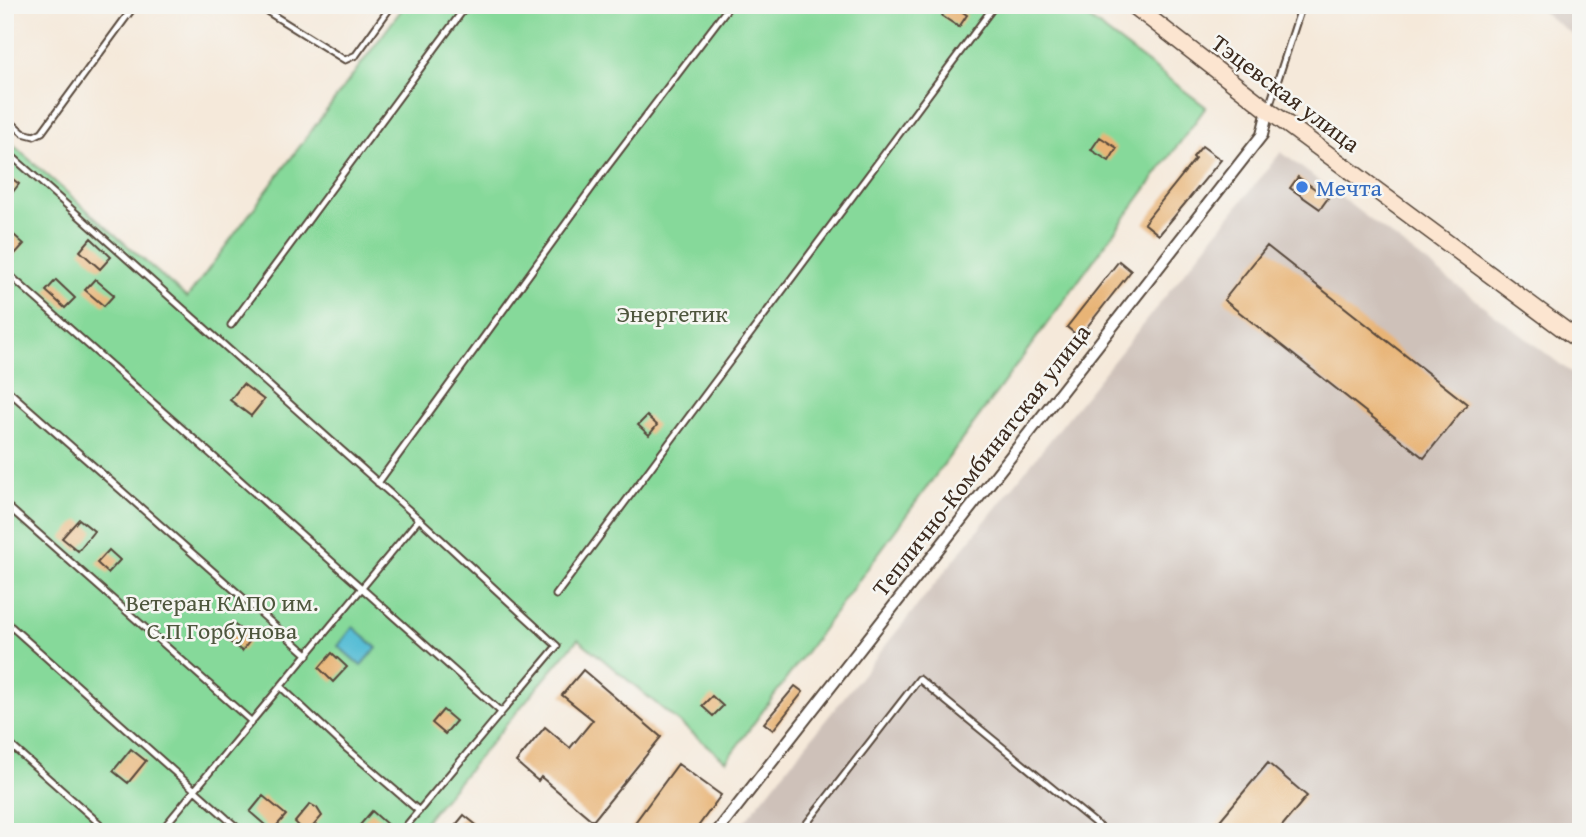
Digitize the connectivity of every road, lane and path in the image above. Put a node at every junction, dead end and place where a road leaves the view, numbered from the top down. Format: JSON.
{"nodes":[{"id":1,"x":135,"y":5,"type":"edge"},
{"id":2,"x":257,"y":5,"type":"edge"},
{"id":3,"x":392,"y":5,"type":"edge"},
{"id":4,"x":467,"y":5,"type":"edge"},
{"id":5,"x":730,"y":5,"type":"edge"},
{"id":6,"x":995,"y":5,"type":"edge"},
{"id":7,"x":1133,"y":5,"type":"edge"},
{"id":8,"x":1302,"y":5,"type":"edge"},
{"id":9,"x":1268,"y":110,"type":"junction"},
{"id":10,"x":5,"y":117,"type":"edge"},
{"id":11,"x":5,"y":150,"type":"edge"},
{"id":12,"x":5,"y":271,"type":"edge"},
{"id":13,"x":231,"y":325,"type":"dead end"},
{"id":14,"x":1581,"y":342,"type":"edge"},
{"id":15,"x":5,"y":388,"type":"edge"},
{"id":16,"x":378,"y":483,"type":"junction"},
{"id":17,"x":5,"y":504,"type":"edge"},
{"id":18,"x":419,"y":519,"type":"junction"},
{"id":19,"x":364,"y":588,"type":"junction"},
{"id":20,"x":556,"y":595,"type":"dead end"},
{"id":21,"x":5,"y":621,"type":"edge"},
{"id":22,"x":308,"y":654,"type":"junction"},
{"id":23,"x":281,"y":687,"type":"junction"},
{"id":24,"x":502,"y":712,"type":"junction"},
{"id":25,"x":252,"y":722,"type":"junction"},
{"id":26,"x":5,"y":740,"type":"edge"},
{"id":27,"x":196,"y":789,"type":"junction"},
{"id":28,"x":419,"y":811,"type":"junction"},
{"id":29,"x":109,"y":832,"type":"edge"},
{"id":30,"x":160,"y":832,"type":"edge"},
{"id":31,"x":242,"y":832,"type":"edge"},
{"id":32,"x":401,"y":832,"type":"edge"},
{"id":33,"x":717,"y":832,"type":"edge"},
{"id":34,"x":800,"y":832,"type":"edge"},
{"id":35,"x":1106,"y":832,"type":"edge"}],
"edges":[{"from":1,"to":10,"type":"lane"},
{"from":2,"to":3,"type":"lane"},
{"from":4,"to":13,"type":"lane"},
{"from":5,"to":16,"type":"lane"},
{"from":6,"to":20,"type":"lane"},
{"from":7,"to":9,"type":"main road","name":"Тэцевская улица"},
{"from":8,"to":9,"type":"lane"},
{"from":9,"to":14,"type":"main road","name":"Тэцевская улица"},
{"from":9,"to":33,"type":"street","name":"Теплично-Комбинатская улица"},
{"from":11,"to":16,"type":"lane"},
{"from":12,"to":19,"type":"lane"},
{"from":15,"to":22,"type":"lane"},
{"from":16,"to":18,"type":"lane"},
{"from":17,"to":25,"type":"lane"},
{"from":18,"to":19,"type":"lane"},
{"from":18,"to":24,"type":"lane"},
{"from":19,"to":22,"type":"lane"},
{"from":19,"to":24,"type":"lane"},
{"from":21,"to":27,"type":"lane"},
{"from":22,"to":23,"type":"lane"},
{"from":23,"to":25,"type":"lane"},
{"from":23,"to":28,"type":"lane"},
{"from":24,"to":28,"type":"lane"},
{"from":25,"to":27,"type":"lane"},
{"from":26,"to":29,"type":"lane"},
{"from":27,"to":30,"type":"lane"},
{"from":27,"to":31,"type":"lane"},
{"from":28,"to":32,"type":"lane"},
{"from":34,"to":35,"type":"lane"}]}
